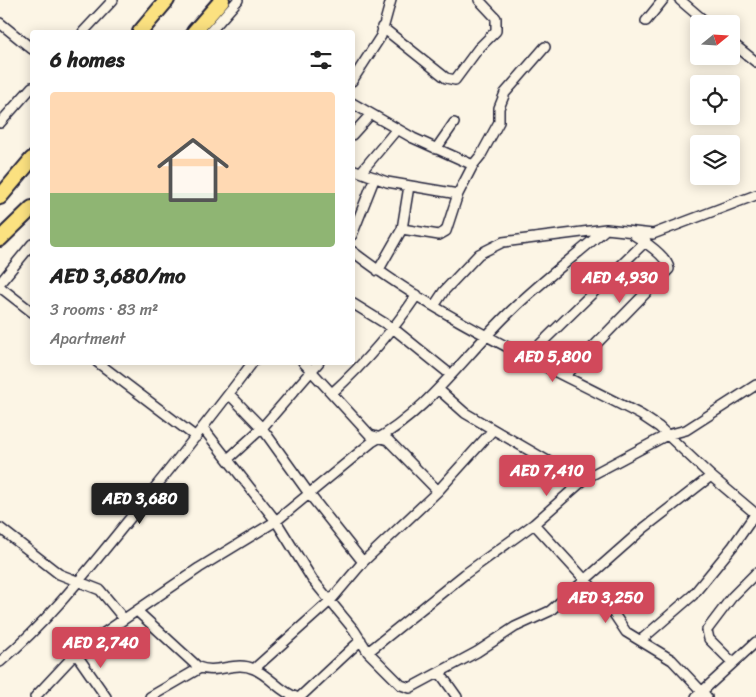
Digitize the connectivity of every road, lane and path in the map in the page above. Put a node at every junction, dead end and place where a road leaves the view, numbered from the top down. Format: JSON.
{"nodes":[{"id":1,"x":113,"y":0,"type":"edge"},
{"id":2,"x":167,"y":0,"type":"edge"},
{"id":3,"x":222,"y":0,"type":"edge"},
{"id":4,"x":238,"y":0,"type":"edge"},
{"id":5,"x":391,"y":0,"type":"edge"},
{"id":6,"x":479,"y":0,"type":"edge"},
{"id":7,"x":663,"y":0,"type":"edge"},
{"id":8,"x":680,"y":0,"type":"edge"},
{"id":9,"x":698,"y":15,"type":"edge"},
{"id":10,"x":646,"y":21,"type":"dead end"},
{"id":11,"x":0,"y":23,"type":"edge"},
{"id":12,"x":382,"y":26,"type":"junction"},
{"id":13,"x":85,"y":30,"type":"edge"},
{"id":14,"x":142,"y":30,"type":"edge"},
{"id":15,"x":196,"y":30,"type":"edge"},
{"id":16,"x":212,"y":30,"type":"edge"},
{"id":17,"x":30,"y":47,"type":"edge"},
{"id":18,"x":545,"y":47,"type":"dead end"},
{"id":19,"x":740,"y":49,"type":"edge"},
{"id":20,"x":756,"y":62,"type":"edge"},
{"id":21,"x":355,"y":76,"type":"edge"},
{"id":22,"x":30,"y":89,"type":"edge"},
{"id":23,"x":355,"y":105,"type":"edge"},
{"id":24,"x":371,"y":114,"type":"junction"},
{"id":25,"x":0,"y":122,"type":"edge"},
{"id":26,"x":454,"y":123,"type":"dead end"},
{"id":27,"x":397,"y":129,"type":"junction"},
{"id":28,"x":355,"y":132,"type":"edge"},
{"id":29,"x":436,"y":149,"type":"junction"},
{"id":30,"x":30,"y":161,"type":"edge"},
{"id":31,"x":473,"y":164,"type":"junction"},
{"id":32,"x":357,"y":170,"type":"edge"},
{"id":33,"x":375,"y":177,"type":"junction"},
{"id":34,"x":409,"y":186,"type":"junction"},
{"id":35,"x":458,"y":194,"type":"junction"},
{"id":36,"x":756,"y":195,"type":"edge"},
{"id":37,"x":0,"y":197,"type":"edge"},
{"id":38,"x":30,"y":210,"type":"edge"},
{"id":39,"x":355,"y":227,"type":"edge"},
{"id":40,"x":402,"y":229,"type":"junction"},
{"id":41,"x":606,"y":229,"type":"junction"},
{"id":42,"x":632,"y":233,"type":"junction"},
{"id":43,"x":0,"y":239,"type":"edge"},
{"id":44,"x":646,"y":242,"type":"junction"},
{"id":45,"x":30,"y":246,"type":"edge"},
{"id":46,"x":355,"y":253,"type":"edge"},
{"id":47,"x":378,"y":271,"type":"junction"},
{"id":48,"x":0,"y":282,"type":"edge"},
{"id":49,"x":0,"y":287,"type":"edge"},
{"id":50,"x":417,"y":295,"type":"junction"},
{"id":51,"x":434,"y":306,"type":"junction"},
{"id":52,"x":355,"y":309,"type":"edge"},
{"id":53,"x":30,"y":310,"type":"edge"},
{"id":54,"x":394,"y":329,"type":"junction"},
{"id":55,"x":485,"y":337,"type":"junction"},
{"id":56,"x":527,"y":357,"type":"junction"},
{"id":57,"x":100,"y":365,"type":"edge"},
{"id":58,"x":251,"y":365,"type":"edge"},
{"id":59,"x":306,"y":365,"type":"edge"},
{"id":60,"x":317,"y":365,"type":"edge"},
{"id":61,"x":312,"y":372,"type":"junction"},
{"id":62,"x":451,"y":375,"type":"junction"},
{"id":63,"x":565,"y":376,"type":"junction"},
{"id":64,"x":756,"y":385,"type":"edge"},
{"id":65,"x":438,"y":389,"type":"junction"},
{"id":66,"x":332,"y":393,"type":"junction"},
{"id":67,"x":229,"y":394,"type":"junction"},
{"id":68,"x":203,"y":428,"type":"junction"},
{"id":69,"x":262,"y":428,"type":"junction"},
{"id":70,"x":493,"y":430,"type":"junction"},
{"id":71,"x":667,"y":435,"type":"junction"},
{"id":72,"x":196,"y":437,"type":"junction"},
{"id":73,"x":380,"y":437,"type":"junction"},
{"id":74,"x":228,"y":459,"type":"junction"},
{"id":75,"x":711,"y":476,"type":"junction"},
{"id":76,"x":579,"y":484,"type":"junction"},
{"id":77,"x":438,"y":491,"type":"junction"},
{"id":78,"x":310,"y":495,"type":"junction"},
{"id":79,"x":756,"y":513,"type":"edge"},
{"id":80,"x":276,"y":521,"type":"junction"},
{"id":81,"x":534,"y":524,"type":"junction"},
{"id":82,"x":0,"y":528,"type":"edge"},
{"id":83,"x":363,"y":562,"type":"junction"},
{"id":84,"x":756,"y":573,"type":"edge"},
{"id":85,"x":584,"y":581,"type":"junction"},
{"id":86,"x":78,"y":582,"type":"junction"},
{"id":87,"x":330,"y":600,"type":"junction"},
{"id":88,"x":138,"y":611,"type":"junction"},
{"id":89,"x":124,"y":619,"type":"junction"},
{"id":90,"x":361,"y":640,"type":"junction"},
{"id":91,"x":641,"y":640,"type":"junction"},
{"id":92,"x":756,"y":642,"type":"edge"},
{"id":93,"x":368,"y":652,"type":"junction"},
{"id":94,"x":76,"y":654,"type":"junction"},
{"id":95,"x":0,"y":662,"type":"edge"},
{"id":96,"x":733,"y":663,"type":"junction"},
{"id":97,"x":200,"y":668,"type":"junction"},
{"id":98,"x":254,"y":669,"type":"junction"},
{"id":99,"x":440,"y":673,"type":"junction"},
{"id":100,"x":702,"y":695,"type":"edge"},
{"id":101,"x":35,"y":697,"type":"edge"},
{"id":102,"x":106,"y":697,"type":"edge"},
{"id":103,"x":150,"y":697,"type":"edge"},
{"id":104,"x":296,"y":697,"type":"edge"},
{"id":105,"x":300,"y":697,"type":"edge"},
{"id":106,"x":457,"y":697,"type":"edge"}],
"edges":[{"from":1,"to":13,"type":"street"},
{"from":2,"to":14,"type":"highway"},
{"from":3,"to":15,"type":"highway"},
{"from":4,"to":16,"type":"street"},
{"from":5,"to":12,"type":"street"},
{"from":6,"to":12,"type":"street"},
{"from":7,"to":10,"type":"street"},
{"from":8,"to":9,"type":"street"},
{"from":11,"to":17,"type":"street"},
{"from":12,"to":21,"type":"street"},
{"from":18,"to":31,"type":"street"},
{"from":19,"to":20,"type":"street"},
{"from":22,"to":25,"type":"street"},
{"from":23,"to":24,"type":"street"},
{"from":24,"to":27,"type":"street"},
{"from":24,"to":28,"type":"street"},
{"from":26,"to":29,"type":"street"},
{"from":27,"to":29,"type":"street"},
{"from":27,"to":32,"type":"street"},
{"from":29,"to":31,"type":"street"},
{"from":30,"to":37,"type":"highway"},
{"from":31,"to":35,"type":"street"},
{"from":32,"to":33,"type":"street"},
{"from":33,"to":34,"type":"street"},
{"from":33,"to":39,"type":"street"},
{"from":34,"to":35,"type":"street"},
{"from":34,"to":40,"type":"street"},
{"from":35,"to":40,"type":"street"},
{"from":36,"to":42,"type":"street"},
{"from":38,"to":43,"type":"highway"},
{"from":40,"to":47,"type":"street"},
{"from":41,"to":42,"type":"street"},
{"from":41,"to":51,"type":"street"},
{"from":41,"to":55,"type":"street"},
{"from":42,"to":44,"type":"street"},
{"from":44,"to":56,"type":"street"},
{"from":44,"to":63,"type":"street"},
{"from":45,"to":48,"type":"street"},
{"from":46,"to":47,"type":"street"},
{"from":47,"to":50,"type":"street"},
{"from":49,"to":53,"type":"street"},
{"from":50,"to":51,"type":"street"},
{"from":50,"to":54,"type":"street"},
{"from":51,"to":55,"type":"street"},
{"from":52,"to":54,"type":"street"},
{"from":54,"to":62,"type":"street"},
{"from":54,"to":66,"type":"street"},
{"from":55,"to":56,"type":"street"},
{"from":55,"to":62,"type":"street"},
{"from":56,"to":63,"type":"street"},
{"from":57,"to":72,"type":"street"},
{"from":58,"to":67,"type":"street"},
{"from":59,"to":61,"type":"street"},
{"from":60,"to":61,"type":"street"},
{"from":61,"to":66,"type":"street"},
{"from":61,"to":69,"type":"street"},
{"from":62,"to":65,"type":"street"},
{"from":63,"to":71,"type":"street"},
{"from":64,"to":71,"type":"street"},
{"from":65,"to":70,"type":"street"},
{"from":65,"to":73,"type":"street"},
{"from":66,"to":73,"type":"street"},
{"from":67,"to":68,"type":"street"},
{"from":67,"to":69,"type":"street"},
{"from":68,"to":72,"type":"street"},
{"from":68,"to":74,"type":"street"},
{"from":69,"to":74,"type":"street"},
{"from":69,"to":78,"type":"street"},
{"from":70,"to":76,"type":"street"},
{"from":70,"to":77,"type":"street"},
{"from":71,"to":75,"type":"street"},
{"from":71,"to":76,"type":"street"},
{"from":72,"to":86,"type":"street"},
{"from":73,"to":77,"type":"street"},
{"from":73,"to":78,"type":"street"},
{"from":74,"to":80,"type":"street"},
{"from":75,"to":79,"type":"street"},
{"from":75,"to":85,"type":"street"},
{"from":76,"to":81,"type":"street"},
{"from":77,"to":83,"type":"street"},
{"from":78,"to":80,"type":"street"},
{"from":78,"to":83,"type":"street"},
{"from":79,"to":91,"type":"street"},
{"from":80,"to":87,"type":"street"},
{"from":80,"to":88,"type":"street"},
{"from":81,"to":85,"type":"street"},
{"from":81,"to":93,"type":"street"},
{"from":82,"to":86,"type":"street"},
{"from":83,"to":87,"type":"street"},
{"from":84,"to":96,"type":"street"},
{"from":85,"to":91,"type":"street"},
{"from":85,"to":99,"type":"street"},
{"from":86,"to":89,"type":"street"},
{"from":86,"to":95,"type":"street"},
{"from":87,"to":90,"type":"street"},
{"from":87,"to":98,"type":"street"},
{"from":88,"to":89,"type":"street"},
{"from":88,"to":97,"type":"street"},
{"from":89,"to":94,"type":"street"},
{"from":90,"to":93,"type":"street"},
{"from":90,"to":105,"type":"street"},
{"from":91,"to":100,"type":"street"},
{"from":92,"to":96,"type":"street"},
{"from":93,"to":99,"type":"street"},
{"from":94,"to":101,"type":"street"},
{"from":94,"to":102,"type":"street"},
{"from":96,"to":100,"type":"street"},
{"from":97,"to":98,"type":"street"},
{"from":97,"to":103,"type":"street"},
{"from":98,"to":104,"type":"street"},
{"from":99,"to":106,"type":"street"}]}
